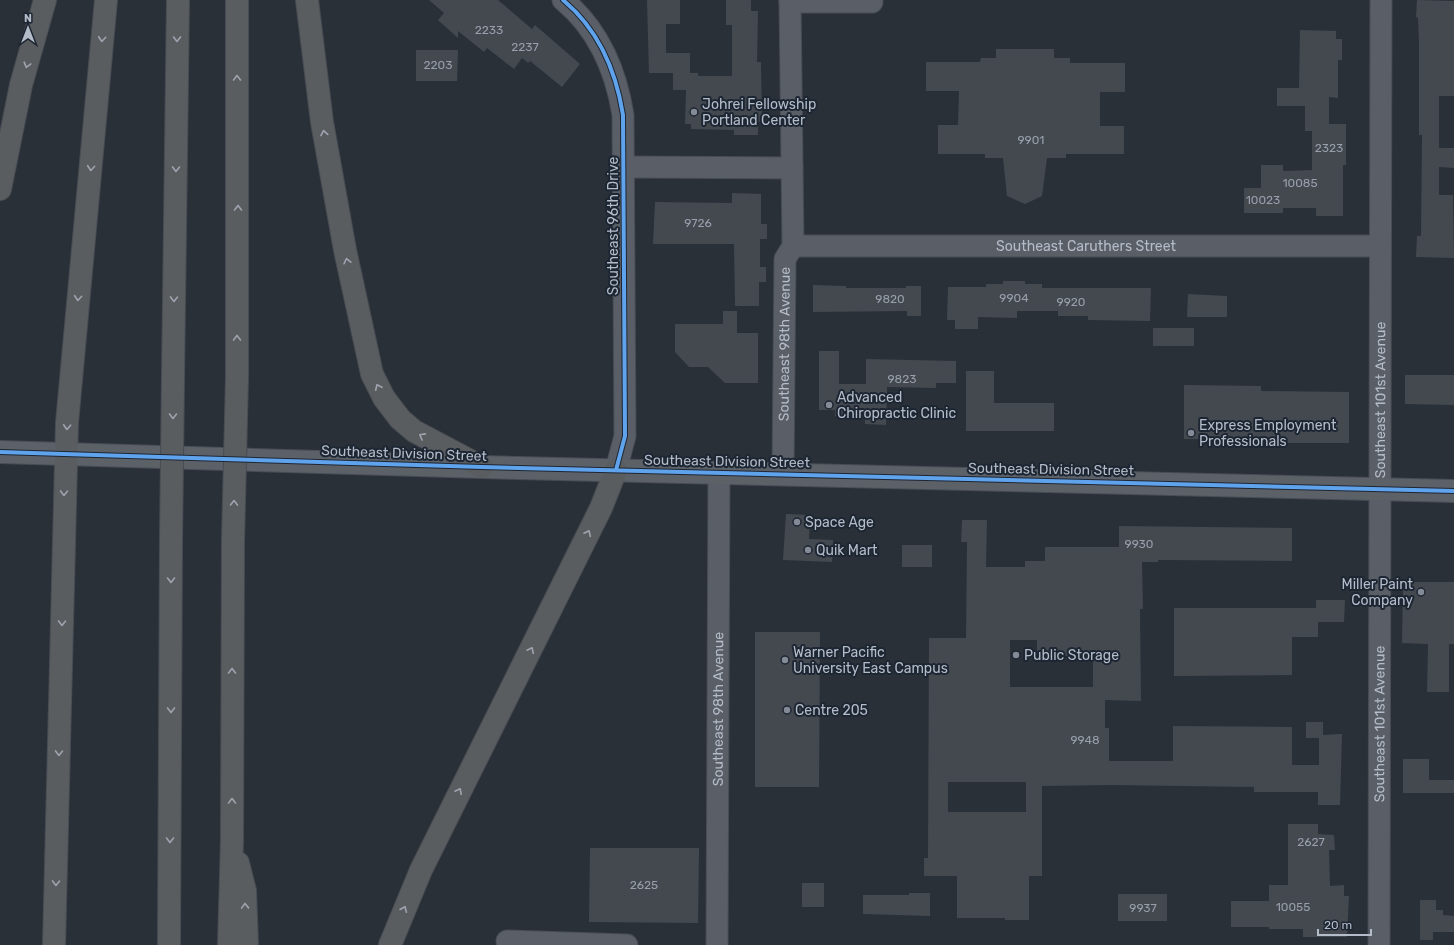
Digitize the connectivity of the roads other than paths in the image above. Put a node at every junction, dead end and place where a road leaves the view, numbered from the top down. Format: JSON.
{"nodes":[{"id":1,"x":45,"y":0,"type":"edge"},
{"id":2,"x":106,"y":0,"type":"edge"},
{"id":3,"x":178,"y":0,"type":"edge"},
{"id":4,"x":237,"y":0,"type":"edge"},
{"id":5,"x":307,"y":0,"type":"edge"},
{"id":6,"x":563,"y":0,"type":"edge"},
{"id":7,"x":1381,"y":0,"type":"edge"},
{"id":8,"x":790,"y":1,"type":"edge"},
{"id":9,"x":872,"y":2,"type":"dead end"},
{"id":10,"x":624,"y":167,"type":"junction"},
{"id":11,"x":792,"y":168,"type":"junction"},
{"id":12,"x":0,"y":189,"type":"edge"},
{"id":13,"x":793,"y":246,"type":"junction"},
{"id":14,"x":1380,"y":246,"type":"junction"},
{"id":15,"x":6,"y":452,"type":"edge"},
{"id":16,"x":66,"y":454,"type":"junction"},
{"id":17,"x":482,"y":467,"type":"junction"},
{"id":18,"x":616,"y":470,"type":"junction"},
{"id":19,"x":719,"y":472,"type":"junction"},
{"id":20,"x":783,"y":474,"type":"junction"},
{"id":21,"x":1380,"y":489,"type":"junction"},
{"id":22,"x":1454,"y":491,"type":"edge"},
{"id":23,"x":232,"y":840,"type":"junction"},
{"id":24,"x":507,"y":941,"type":"dead end"},
{"id":25,"x":54,"y":945,"type":"edge"},
{"id":26,"x":169,"y":945,"type":"edge"},
{"id":27,"x":229,"y":945,"type":"edge"},
{"id":28,"x":247,"y":945,"type":"edge"},
{"id":29,"x":390,"y":945,"type":"edge"},
{"id":30,"x":627,"y":945,"type":"edge"},
{"id":31,"x":717,"y":945,"type":"edge"},
{"id":32,"x":1379,"y":945,"type":"edge"}],
"edges":[{"from":1,"to":12,"type":"highway","one_way":true},
{"from":2,"to":16,"type":"highway","one_way":true},
{"from":3,"to":26,"type":"highway","one_way":true,"bridge":true},
{"from":23,"to":4,"type":"highway","one_way":true,"bridge":true},
{"from":17,"to":5,"type":"highway","one_way":true},
{"from":6,"to":10,"type":"street","name":"Southeast 96th Drive"},
{"from":7,"to":14,"type":"street","name":"Southeast 101st Avenue"},
{"from":8,"to":9,"type":"street"},
{"from":8,"to":11,"type":"street","name":"Southeast 98th Avenue"},
{"from":10,"to":11,"type":"street"},
{"from":10,"to":18,"type":"street","name":"Southeast 96th Drive"},
{"from":11,"to":13,"type":"street","name":"Southeast 98th Avenue"},
{"from":13,"to":14,"type":"street","name":"Southeast Caruthers Street"},
{"from":13,"to":20,"type":"street","name":"Southeast 98th Avenue"},
{"from":14,"to":21,"type":"street","name":"Southeast 101st Avenue"},
{"from":15,"to":16,"type":"main road","name":"Southeast Division Street"},
{"from":16,"to":17,"type":"main road","name":"Southeast Division Street"},
{"from":16,"to":25,"type":"highway","one_way":true},
{"from":17,"to":18,"type":"main road","name":"Southeast Division Street"},
{"from":18,"to":19,"type":"main road","name":"Southeast Division Street"},
{"from":29,"to":18,"type":"highway","one_way":true},
{"from":19,"to":20,"type":"main road","name":"Southeast Division Street"},
{"from":19,"to":31,"type":"street","name":"Southeast 98th Avenue"},
{"from":20,"to":21,"type":"main road","name":"Southeast Division Street"},
{"from":21,"to":22,"type":"main road","name":"Southeast Division Street"},
{"from":21,"to":32,"type":"street","name":"Southeast 101st Avenue"},
{"from":23,"to":27,"type":"highway"},
{"from":28,"to":23,"type":"highway","one_way":true},
{"from":24,"to":30,"type":"street"}]}
